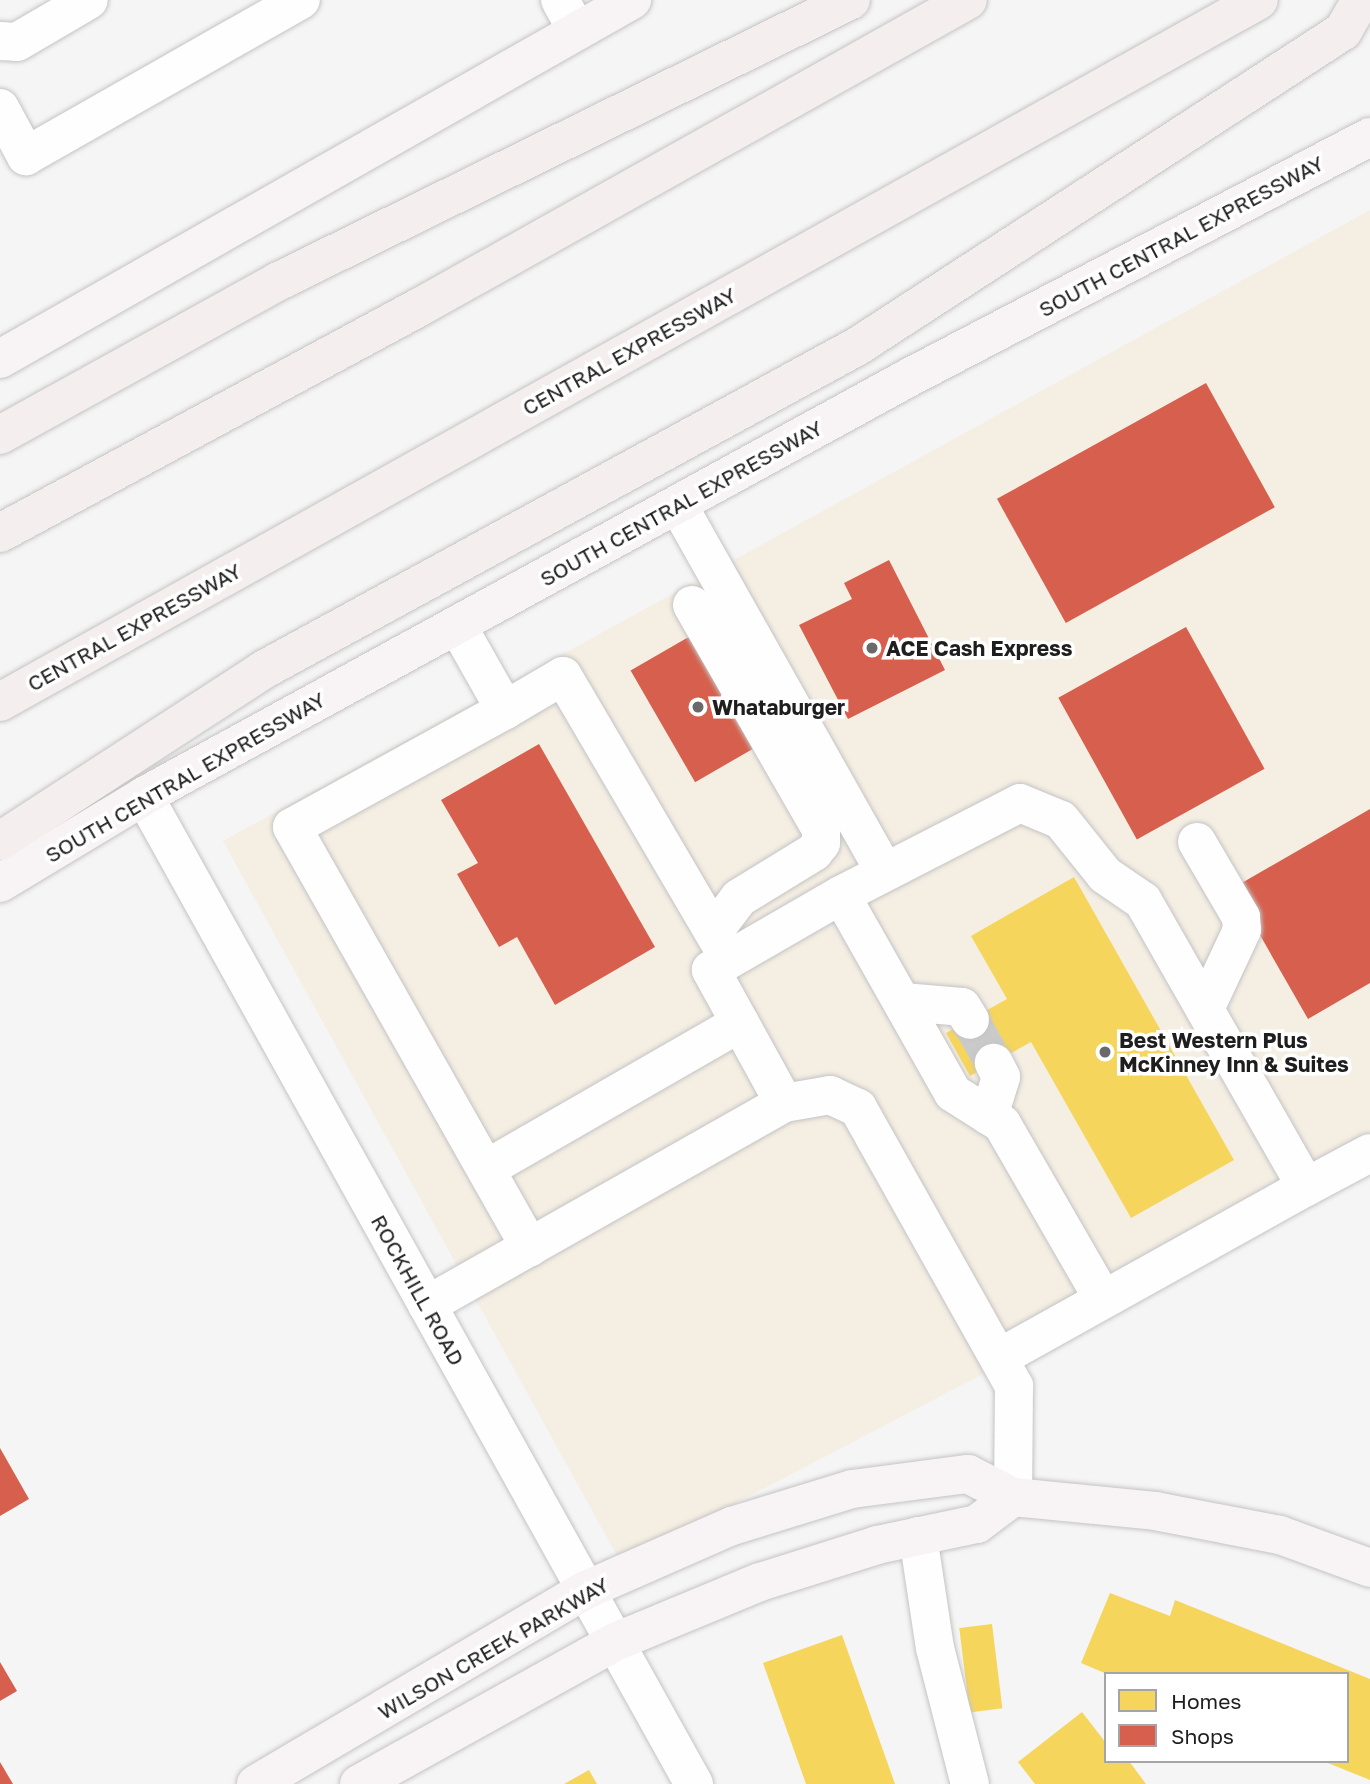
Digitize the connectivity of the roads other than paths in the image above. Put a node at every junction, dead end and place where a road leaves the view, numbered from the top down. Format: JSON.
{"nodes":[{"id":1,"x":301,"y":0,"type":"edge"},
{"id":2,"x":632,"y":0,"type":"edge"},
{"id":3,"x":851,"y":0,"type":"edge"},
{"id":4,"x":968,"y":0,"type":"edge"},
{"id":5,"x":1259,"y":0,"type":"edge"},
{"id":6,"x":1360,"y":0,"type":"edge"},
{"id":7,"x":72,"y":4,"type":"edge"},
{"id":8,"x":568,"y":16,"type":"edge"},
{"id":9,"x":0,"y":41,"type":"edge"},
{"id":10,"x":0,"y":108,"type":"edge"},
{"id":11,"x":1370,"y":137,"type":"edge"},
{"id":12,"x":0,"y":359,"type":"edge"},
{"id":13,"x":0,"y":435,"type":"edge"},
{"id":14,"x":678,"y":505,"type":"junction"},
{"id":15,"x":0,"y":533,"type":"edge"},
{"id":16,"x":692,"y":605,"type":"dead end"},
{"id":17,"x":457,"y":625,"type":"junction"},
{"id":18,"x":0,"y":702,"type":"edge"},
{"id":19,"x":505,"y":710,"type":"junction"},
{"id":20,"x":144,"y":796,"type":"junction"},
{"id":21,"x":0,"y":841,"type":"edge"},
{"id":22,"x":1197,"y":842,"type":"dead end"},
{"id":23,"x":876,"y":856,"type":"junction"},
{"id":24,"x":0,"y":883,"type":"edge"},
{"id":25,"x":841,"y":895,"type":"junction"},
{"id":26,"x":719,"y":940,"type":"junction"},
{"id":27,"x":903,"y":1002,"type":"junction"},
{"id":28,"x":1205,"y":1009,"type":"junction"},
{"id":29,"x":970,"y":1020,"type":"tunnel mouth"},
{"id":30,"x":740,"y":1023,"type":"junction"},
{"id":31,"x":994,"y":1063,"type":"tunnel mouth"},
{"id":32,"x":784,"y":1103,"type":"junction"},
{"id":33,"x":989,"y":1116,"type":"junction"},
{"id":34,"x":1370,"y":1153,"type":"edge"},
{"id":35,"x":486,"y":1168,"type":"junction"},
{"id":36,"x":1307,"y":1187,"type":"junction"},
{"id":37,"x":530,"y":1247,"type":"junction"},
{"id":38,"x":1103,"y":1299,"type":"junction"},
{"id":39,"x":427,"y":1305,"type":"junction"},
{"id":40,"x":999,"y":1358,"type":"junction"},
{"id":41,"x":1013,"y":1497,"type":"junction"},
{"id":42,"x":918,"y":1536,"type":"junction"},
{"id":43,"x":1370,"y":1568,"type":"edge"},
{"id":44,"x":586,"y":1590,"type":"junction"},
{"id":45,"x":615,"y":1642,"type":"junction"},
{"id":46,"x":256,"y":1784,"type":"edge"},
{"id":47,"x":359,"y":1784,"type":"edge"},
{"id":48,"x":694,"y":1784,"type":"edge"},
{"id":49,"x":970,"y":1784,"type":"edge"}],
"edges":[{"from":1,"to":10,"type":"street"},
{"from":2,"to":8,"type":"main road"},
{"from":3,"to":13,"type":"highway"},
{"from":4,"to":15,"type":"highway"},
{"from":5,"to":18,"type":"highway","name":"CENTRAL EXPRESSWAY"},
{"from":6,"to":21,"type":"highway"},
{"from":7,"to":9,"type":"street"},
{"from":8,"to":12,"type":"main road"},
{"from":11,"to":14,"type":"main road","name":"SOUTH CENTRAL EXPRESSWAY"},
{"from":14,"to":17,"type":"main road","name":"SOUTH CENTRAL EXPRESSWAY"},
{"from":14,"to":23,"type":"street"},
{"from":16,"to":26,"type":"street"},
{"from":17,"to":19,"type":"street"},
{"from":17,"to":20,"type":"main road","name":"SOUTH CENTRAL EXPRESSWAY"},
{"from":19,"to":26,"type":"street"},
{"from":19,"to":35,"type":"street"},
{"from":20,"to":24,"type":"main road","name":"SOUTH CENTRAL EXPRESSWAY"},
{"from":20,"to":39,"type":"street","name":"ROCKHILL ROAD"},
{"from":22,"to":28,"type":"street"},
{"from":23,"to":25,"type":"street"},
{"from":23,"to":26,"type":"street"},
{"from":23,"to":28,"type":"street"},
{"from":25,"to":26,"type":"street"},
{"from":25,"to":27,"type":"street"},
{"from":26,"to":30,"type":"street"},
{"from":27,"to":29,"type":"street"},
{"from":27,"to":33,"type":"street"},
{"from":28,"to":36,"type":"street"},
{"from":30,"to":32,"type":"street"},
{"from":30,"to":35,"type":"street"},
{"from":31,"to":33,"type":"street"},
{"from":32,"to":37,"type":"street"},
{"from":32,"to":40,"type":"street"},
{"from":33,"to":38,"type":"street"},
{"from":34,"to":36,"type":"street"},
{"from":35,"to":37,"type":"street"},
{"from":36,"to":38,"type":"street"},
{"from":37,"to":39,"type":"street"},
{"from":38,"to":40,"type":"street"},
{"from":39,"to":44,"type":"street","name":"ROCKHILL ROAD"},
{"from":40,"to":41,"type":"street"},
{"from":41,"to":42,"type":"main road"},
{"from":41,"to":43,"type":"main road"},
{"from":41,"to":44,"type":"main road","name":"WILSON CREEK PARKWAY"},
{"from":42,"to":45,"type":"main road"},
{"from":42,"to":49,"type":"street"},
{"from":44,"to":45,"type":"street","name":"ROCKHILL ROAD"},
{"from":44,"to":46,"type":"main road","name":"WILSON CREEK PARKWAY"},
{"from":45,"to":47,"type":"main road"},
{"from":45,"to":48,"type":"street","name":"ROCKHILL ROAD"}]}
